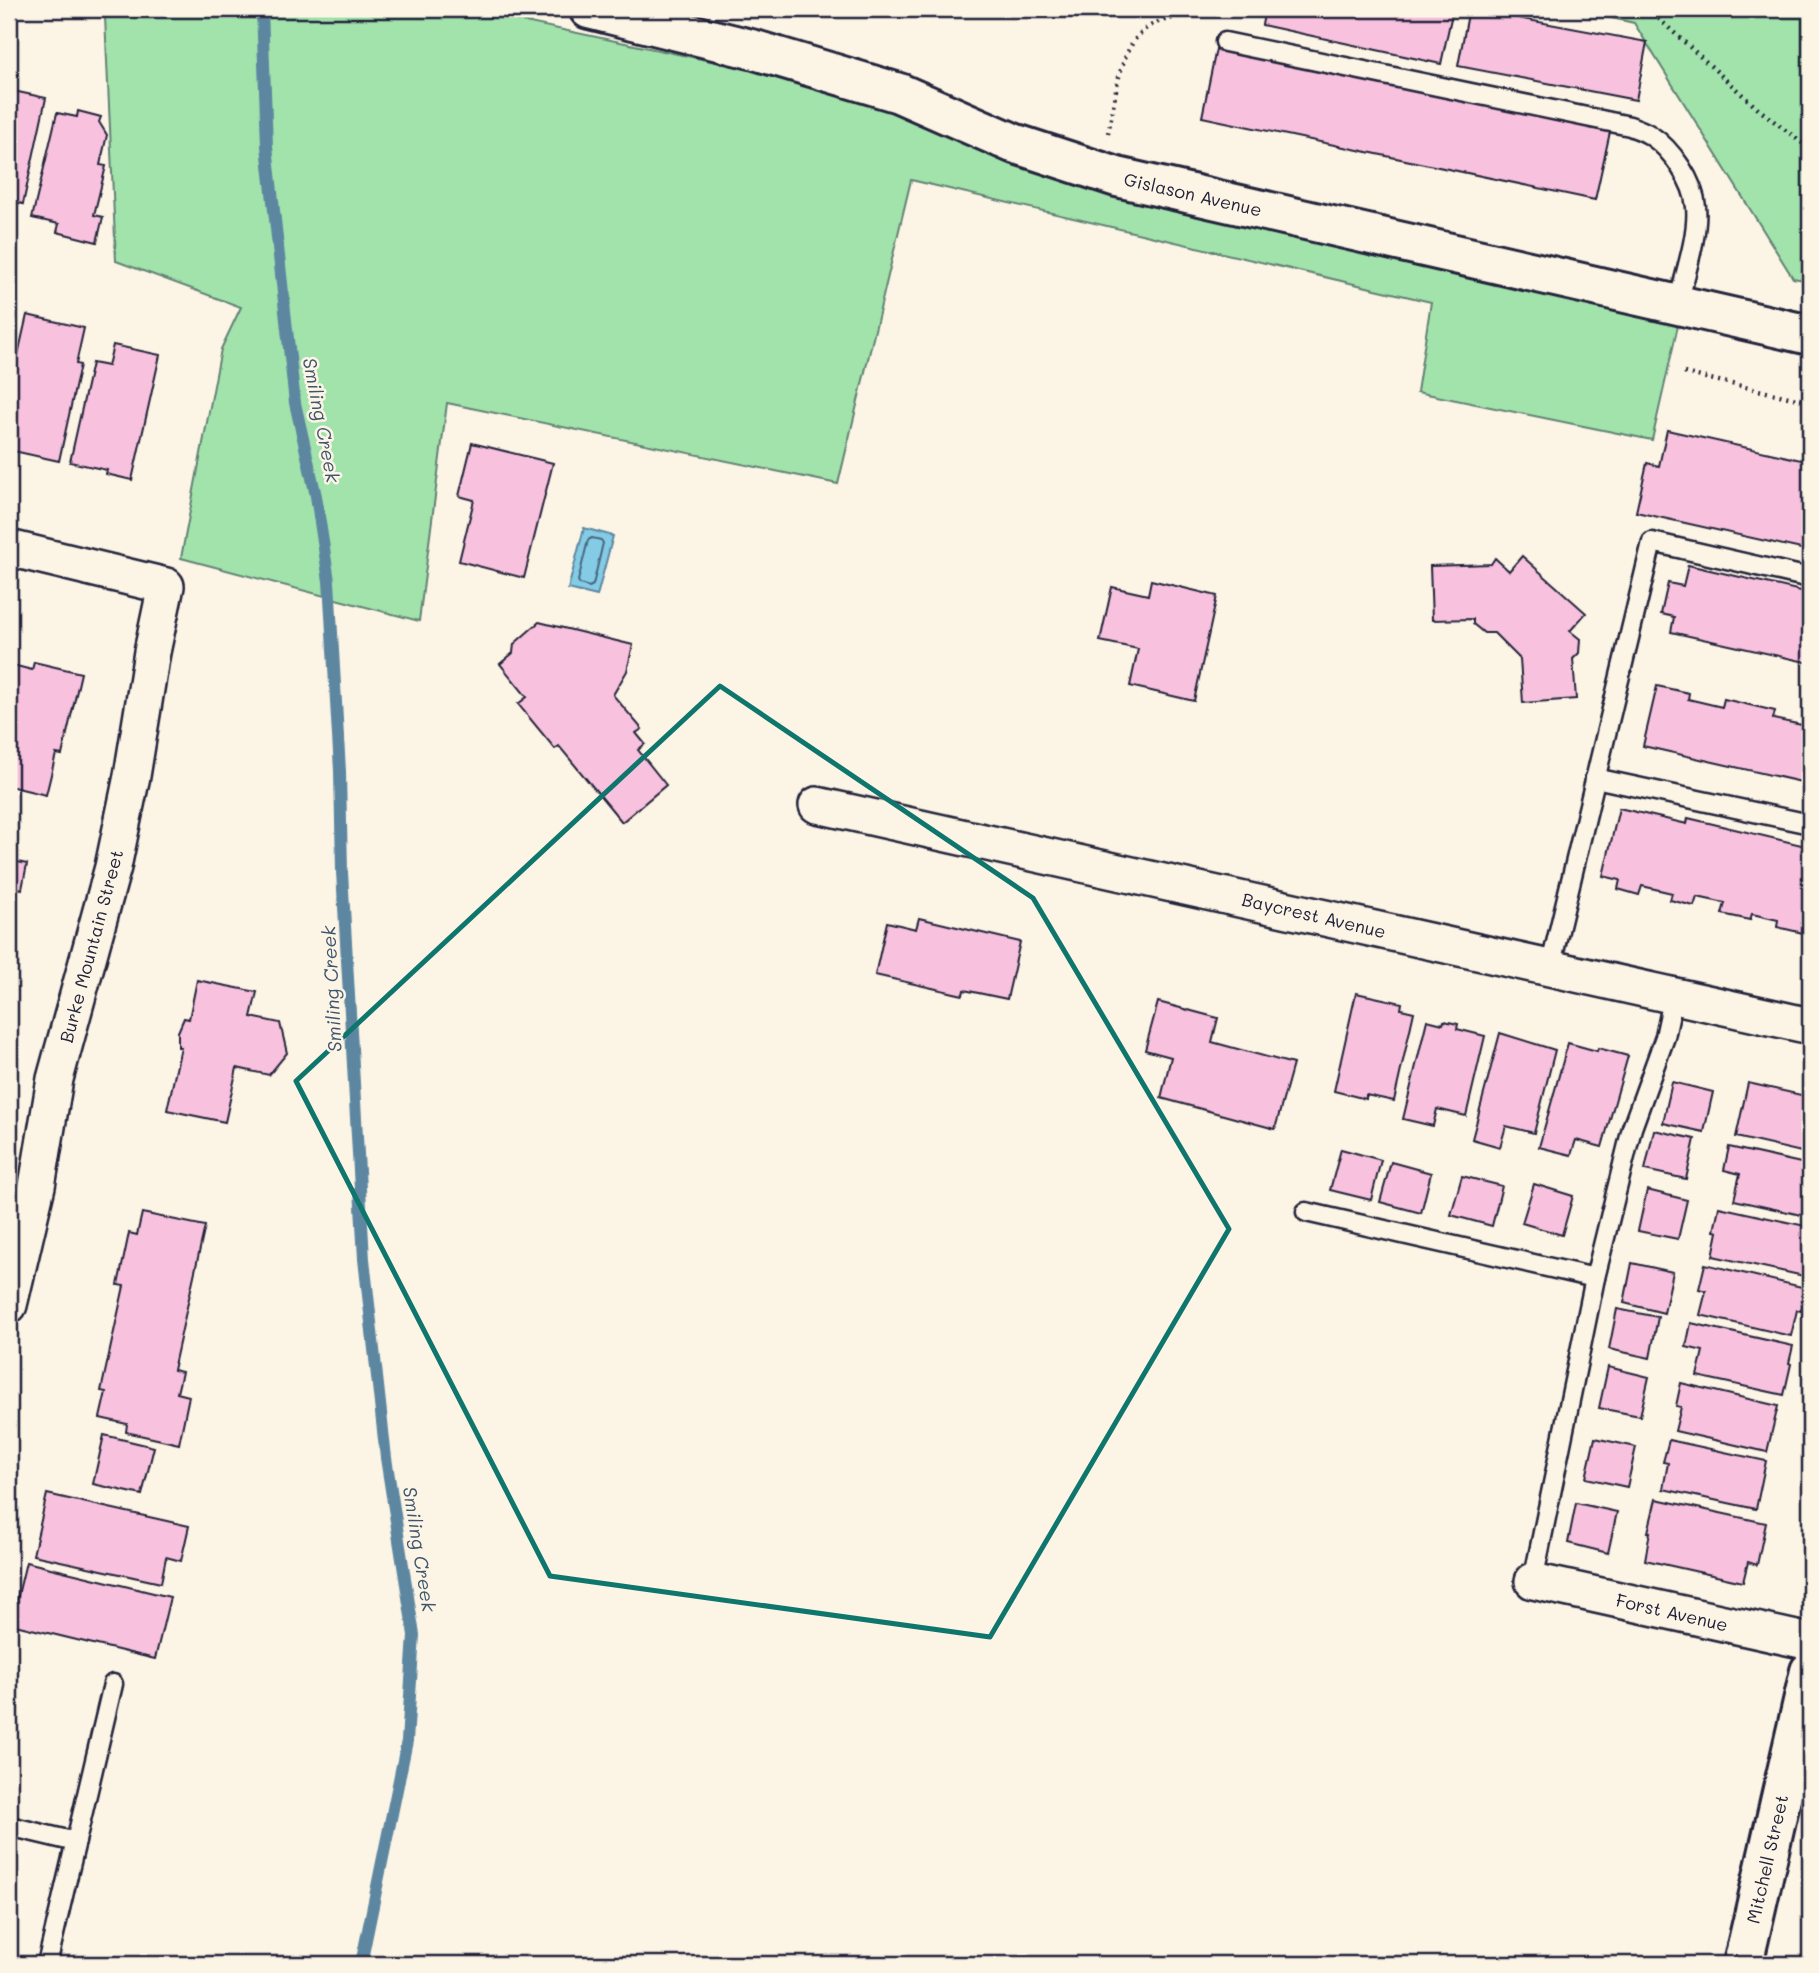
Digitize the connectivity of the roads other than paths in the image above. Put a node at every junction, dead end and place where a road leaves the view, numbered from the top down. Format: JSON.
{"nodes":[{"id":1,"x":589,"y":9,"type":"edge"},
{"id":2,"x":1225,"y":42,"type":"dead end"},
{"id":3,"x":1678,"y":304,"type":"junction"},
{"id":4,"x":1810,"y":335,"type":"edge"},
{"id":5,"x":9,"y":548,"type":"edge"},
{"id":6,"x":1810,"y":578,"type":"edge"},
{"id":7,"x":1595,"y":778,"type":"junction"},
{"id":8,"x":817,"y":805,"type":"dead end"},
{"id":9,"x":1810,"y":824,"type":"edge"},
{"id":10,"x":1550,"y":968,"type":"junction"},
{"id":11,"x":1674,"y":995,"type":"junction"},
{"id":12,"x":1810,"y":1026,"type":"edge"},
{"id":13,"x":23,"y":1183,"type":"edge"},
{"id":14,"x":1306,"y":1212,"type":"dead end"},
{"id":15,"x":1595,"y":1278,"type":"junction"},
{"id":16,"x":9,"y":1305,"type":"edge"},
{"id":17,"x":1534,"y":1581,"type":"joint"},
{"id":18,"x":1810,"y":1668,"type":"edge"},
{"id":19,"x":113,"y":1684,"type":"dead end"},
{"id":20,"x":9,"y":1826,"type":"edge"},
{"id":21,"x":76,"y":1842,"type":"junction"},
{"id":22,"x":47,"y":1964,"type":"edge"},
{"id":23,"x":1743,"y":1964,"type":"edge"}],
"edges":[{"from":1,"to":3,"type":"street","name":"Gislason Avenue"},
{"from":2,"to":3,"type":"lane"},
{"from":3,"to":4,"type":"street","name":"Gislason Avenue"},
{"from":5,"to":13,"type":"street","name":"Burke Mountain Street"},
{"from":6,"to":7,"type":"lane"},
{"from":7,"to":9,"type":"lane"},
{"from":7,"to":10,"type":"lane"},
{"from":8,"to":10,"type":"street","name":"Baycrest Avenue"},
{"from":10,"to":11,"type":"street","name":"Baycrest Avenue"},
{"from":11,"to":12,"type":"street","name":"Baycrest Avenue"},
{"from":11,"to":15,"type":"lane"},
{"from":13,"to":16,"type":"street","name":"Burke Mountain Street"},
{"from":14,"to":15,"type":"lane"},
{"from":15,"to":17,"type":"lane"},
{"from":17,"to":18,"type":"street","name":"Forst Avenue"},
{"from":18,"to":23,"type":"street","name":"Mitchell Street"},
{"from":19,"to":21,"type":"lane"},
{"from":20,"to":21,"type":"lane"},
{"from":21,"to":22,"type":"lane"}]}
